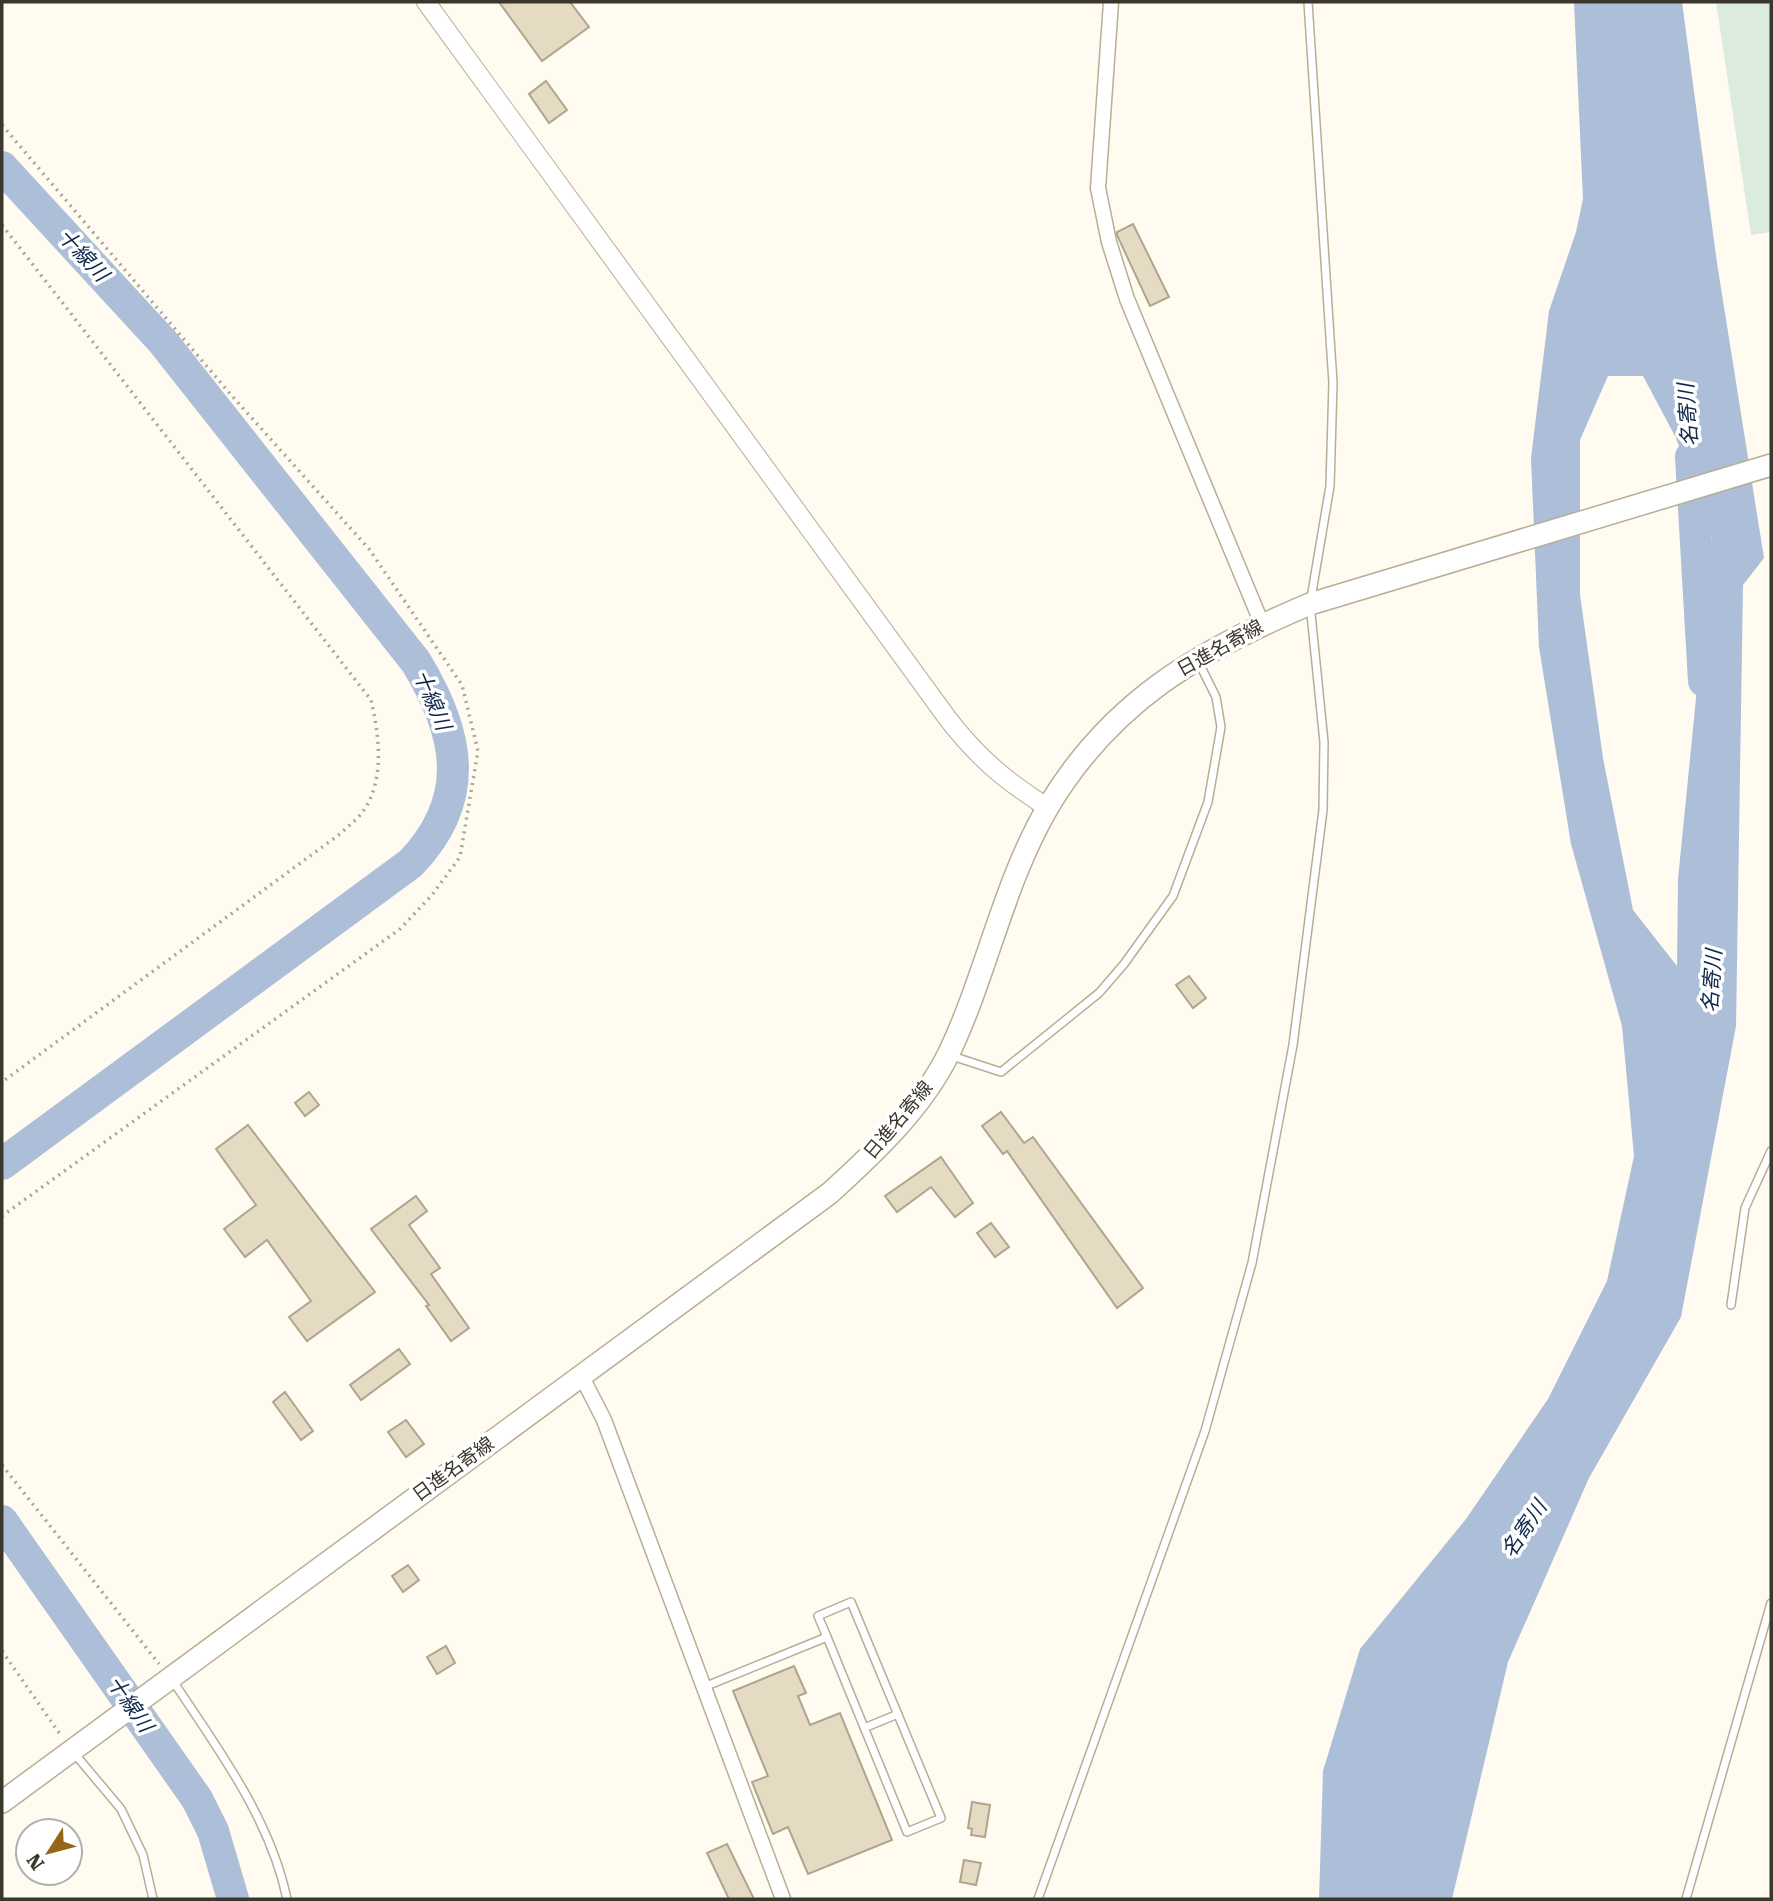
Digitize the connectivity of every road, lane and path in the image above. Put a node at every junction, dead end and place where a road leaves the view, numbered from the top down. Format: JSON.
{"nodes":[{"id":1,"x":426,"y":2,"type":"edge"},
{"id":2,"x":1111,"y":2,"type":"edge"},
{"id":3,"x":1308,"y":2,"type":"edge"},
{"id":4,"x":2,"y":125,"type":"edge"},
{"id":5,"x":2,"y":225,"type":"edge"},
{"id":6,"x":1771,"y":465,"type":"edge"},
{"id":7,"x":1310,"y":604,"type":"junction"},
{"id":8,"x":1262,"y":624,"type":"junction"},
{"id":9,"x":1197,"y":657,"type":"junction"},
{"id":10,"x":1048,"y":808,"type":"junction"},
{"id":11,"x":948,"y":1054,"type":"junction"},
{"id":12,"x":2,"y":1082,"type":"edge"},
{"id":13,"x":1771,"y":1151,"type":"edge"},
{"id":14,"x":2,"y":1216,"type":"edge"},
{"id":15,"x":1731,"y":1305,"type":"dead end"},
{"id":16,"x":581,"y":1375,"type":"junction"},
{"id":17,"x":2,"y":1465,"type":"edge"},
{"id":18,"x":1771,"y":1603,"type":"edge"},
{"id":19,"x":827,"y":1637,"type":"junction"},
{"id":20,"x":2,"y":1651,"type":"edge"},
{"id":21,"x":161,"y":1683,"type":"junction"},
{"id":22,"x":704,"y":1687,"type":"junction"},
{"id":23,"x":898,"y":1714,"type":"junction"},
{"id":24,"x":864,"y":1728,"type":"junction"},
{"id":25,"x":80,"y":1744,"type":"junction"},
{"id":26,"x":2,"y":1802,"type":"edge"},
{"id":27,"x":153,"y":1899,"type":"edge"},
{"id":28,"x":287,"y":1899,"type":"edge"},
{"id":29,"x":783,"y":1899,"type":"edge"},
{"id":30,"x":1038,"y":1899,"type":"edge"},
{"id":31,"x":1686,"y":1899,"type":"edge"}],
"edges":[{"from":1,"to":10,"type":"street"},
{"from":2,"to":8,"type":"street"},
{"from":3,"to":7,"type":"lane"},
{"from":4,"to":14,"type":"path"},
{"from":5,"to":12,"type":"path"},
{"from":6,"to":7,"type":"main road","name":"日進名寄線"},
{"from":7,"to":8,"type":"main road","name":"日進名寄線"},
{"from":7,"to":30,"type":"lane"},
{"from":8,"to":9,"type":"main road","name":"日進名寄線"},
{"from":9,"to":10,"type":"main road","name":"日進名寄線"},
{"from":9,"to":11,"type":"lane"},
{"from":10,"to":11,"type":"main road","name":"日進名寄線"},
{"from":11,"to":16,"type":"main road","name":"日進名寄線"},
{"from":13,"to":15,"type":"lane"},
{"from":16,"to":21,"type":"main road","name":"日進名寄線"},
{"from":16,"to":22,"type":"street"},
{"from":17,"to":21,"type":"path"},
{"from":18,"to":31,"type":"lane"},
{"from":19,"to":22,"type":"lane"},
{"from":19,"to":23,"type":"lane"},
{"from":19,"to":24,"type":"lane"},
{"from":20,"to":25,"type":"path"},
{"from":21,"to":25,"type":"main road","name":"日進名寄線"},
{"from":21,"to":28,"type":"lane"},
{"from":22,"to":29,"type":"street"},
{"from":23,"to":24,"type":"lane"},
{"from":23,"to":24,"type":"lane"},
{"from":25,"to":26,"type":"main road","name":"日進名寄線"},
{"from":25,"to":27,"type":"lane"}]}
